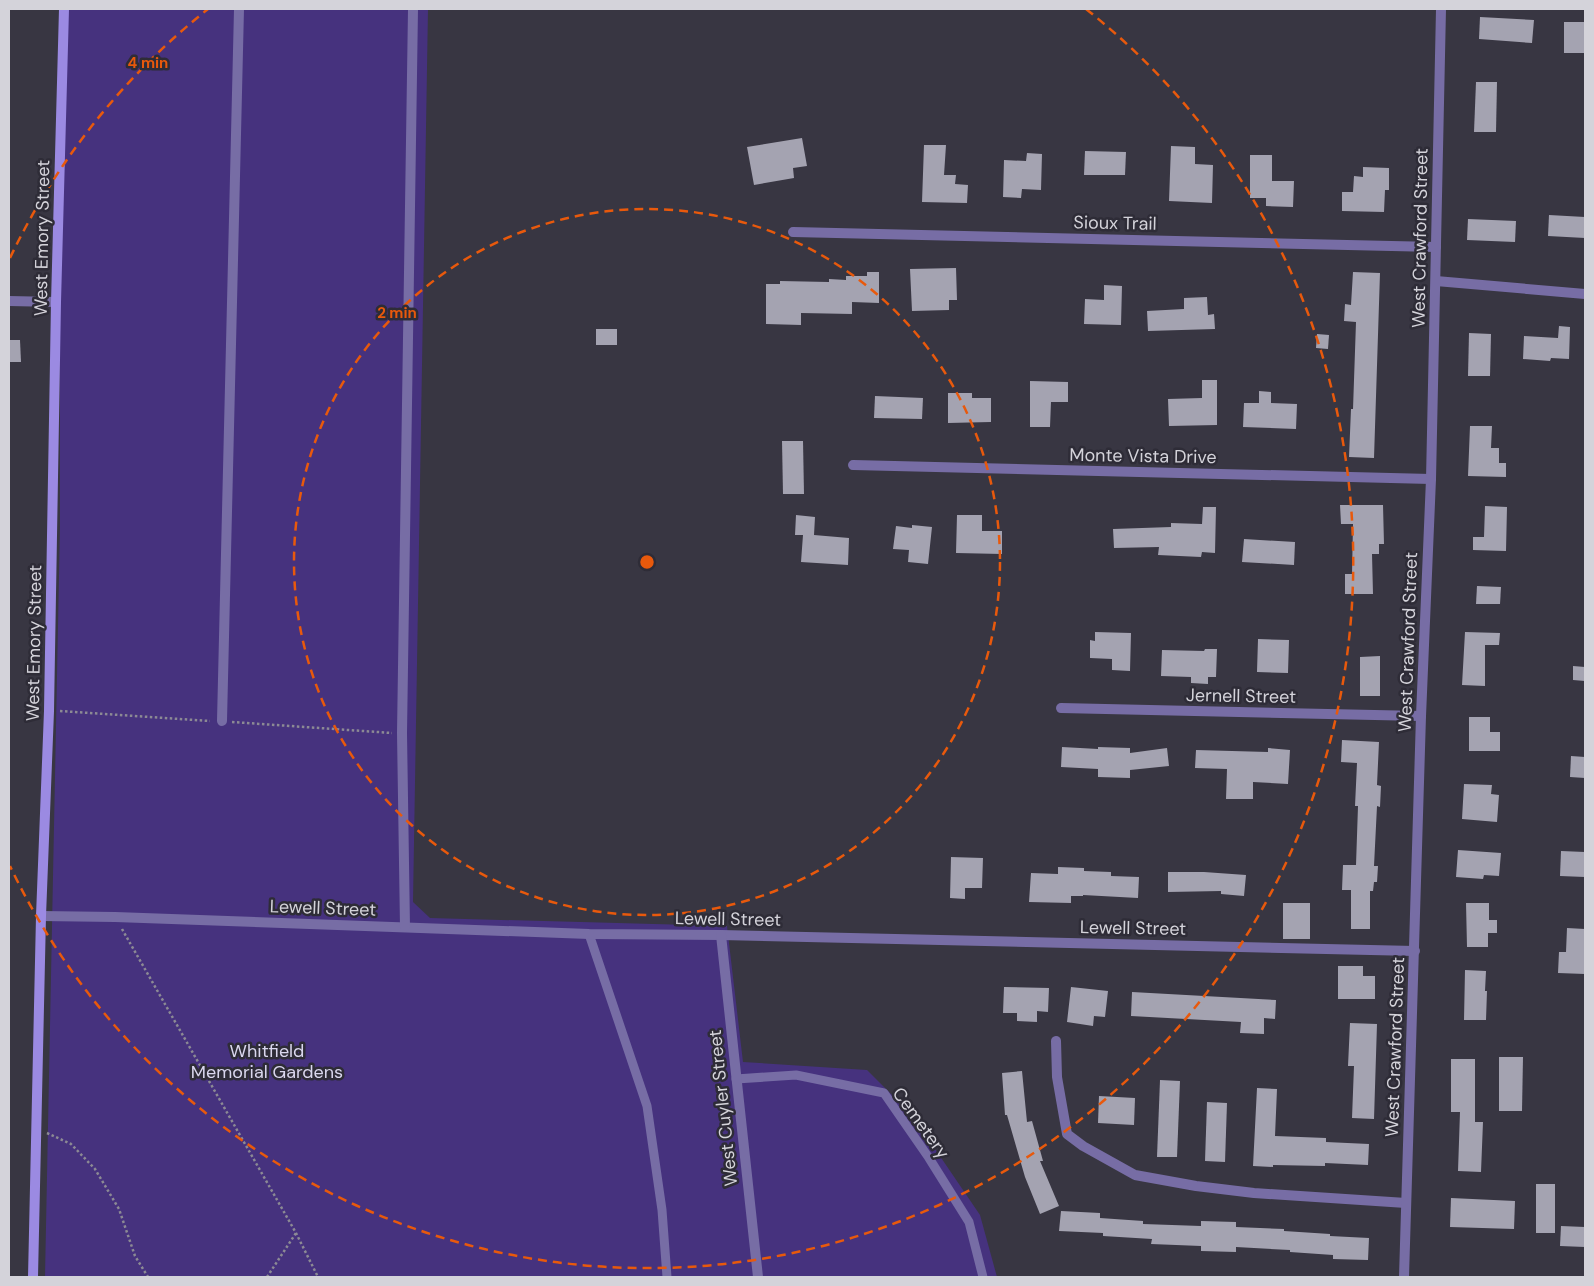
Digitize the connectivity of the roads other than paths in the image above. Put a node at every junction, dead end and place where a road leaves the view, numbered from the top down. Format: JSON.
{"nodes":[{"id":1,"x":64,"y":9,"type":"edge"},
{"id":2,"x":240,"y":9,"type":"edge"},
{"id":3,"x":413,"y":9,"type":"edge"},
{"id":4,"x":1441,"y":9,"type":"edge"},
{"id":5,"x":793,"y":232,"type":"dead end"},
{"id":6,"x":1436,"y":247,"type":"junction"},
{"id":7,"x":1436,"y":281,"type":"junction"},
{"id":8,"x":1585,"y":294,"type":"edge"},
{"id":9,"x":9,"y":301,"type":"edge"},
{"id":10,"x":56,"y":302,"type":"junction"},
{"id":11,"x":853,"y":465,"type":"dead end"},
{"id":12,"x":1431,"y":479,"type":"junction"},
{"id":13,"x":1061,"y":708,"type":"dead end"},
{"id":14,"x":1421,"y":716,"type":"junction"},
{"id":15,"x":222,"y":721,"type":"dead end"},
{"id":16,"x":41,"y":916,"type":"junction"},
{"id":17,"x":405,"y":927,"type":"junction"},
{"id":18,"x":589,"y":934,"type":"junction"},
{"id":19,"x":721,"y":935,"type":"junction"},
{"id":20,"x":1415,"y":951,"type":"junction"},
{"id":21,"x":1056,"y":1041,"type":"dead end"},
{"id":22,"x":736,"y":1080,"type":"junction"},
{"id":23,"x":1406,"y":1203,"type":"junction"},
{"id":24,"x":34,"y":1277,"type":"edge"},
{"id":25,"x":667,"y":1277,"type":"edge"},
{"id":26,"x":758,"y":1277,"type":"edge"},
{"id":27,"x":983,"y":1277,"type":"edge"},
{"id":28,"x":1404,"y":1277,"type":"edge"}],
"edges":[{"from":1,"to":10,"type":"street","name":"West Emory Street"},
{"from":2,"to":15,"type":"street"},
{"from":3,"to":17,"type":"street"},
{"from":4,"to":6,"type":"street","name":"West Crawford Street"},
{"from":5,"to":6,"type":"street","name":"Sioux Trail"},
{"from":6,"to":7,"type":"street","name":"West Crawford Street"},
{"from":7,"to":8,"type":"street"},
{"from":7,"to":12,"type":"street","name":"West Crawford Street"},
{"from":9,"to":10,"type":"street"},
{"from":10,"to":16,"type":"street","name":"West Emory Street"},
{"from":11,"to":12,"type":"street","name":"Monte Vista Drive"},
{"from":12,"to":14,"type":"street","name":"West Crawford Street"},
{"from":13,"to":14,"type":"street","name":"Jernell Street"},
{"from":14,"to":20,"type":"street","name":"West Crawford Street"},
{"from":16,"to":17,"type":"street","name":"Lewell Street"},
{"from":16,"to":24,"type":"street","name":"West Emory Street"},
{"from":17,"to":18,"type":"street","name":"Lewell Street"},
{"from":18,"to":19,"type":"street","name":"Lewell Street"},
{"from":18,"to":25,"type":"lane"},
{"from":19,"to":20,"type":"street","name":"Lewell Street"},
{"from":19,"to":22,"type":"street","name":"West Cuyler Street"},
{"from":20,"to":23,"type":"street","name":"West Crawford Street"},
{"from":21,"to":23,"type":"street"},
{"from":22,"to":26,"type":"street","name":"West Cuyler Street"},
{"from":22,"to":27,"type":"lane","name":"Cemetery"},
{"from":23,"to":28,"type":"street","name":"West Crawford Street"}]}
